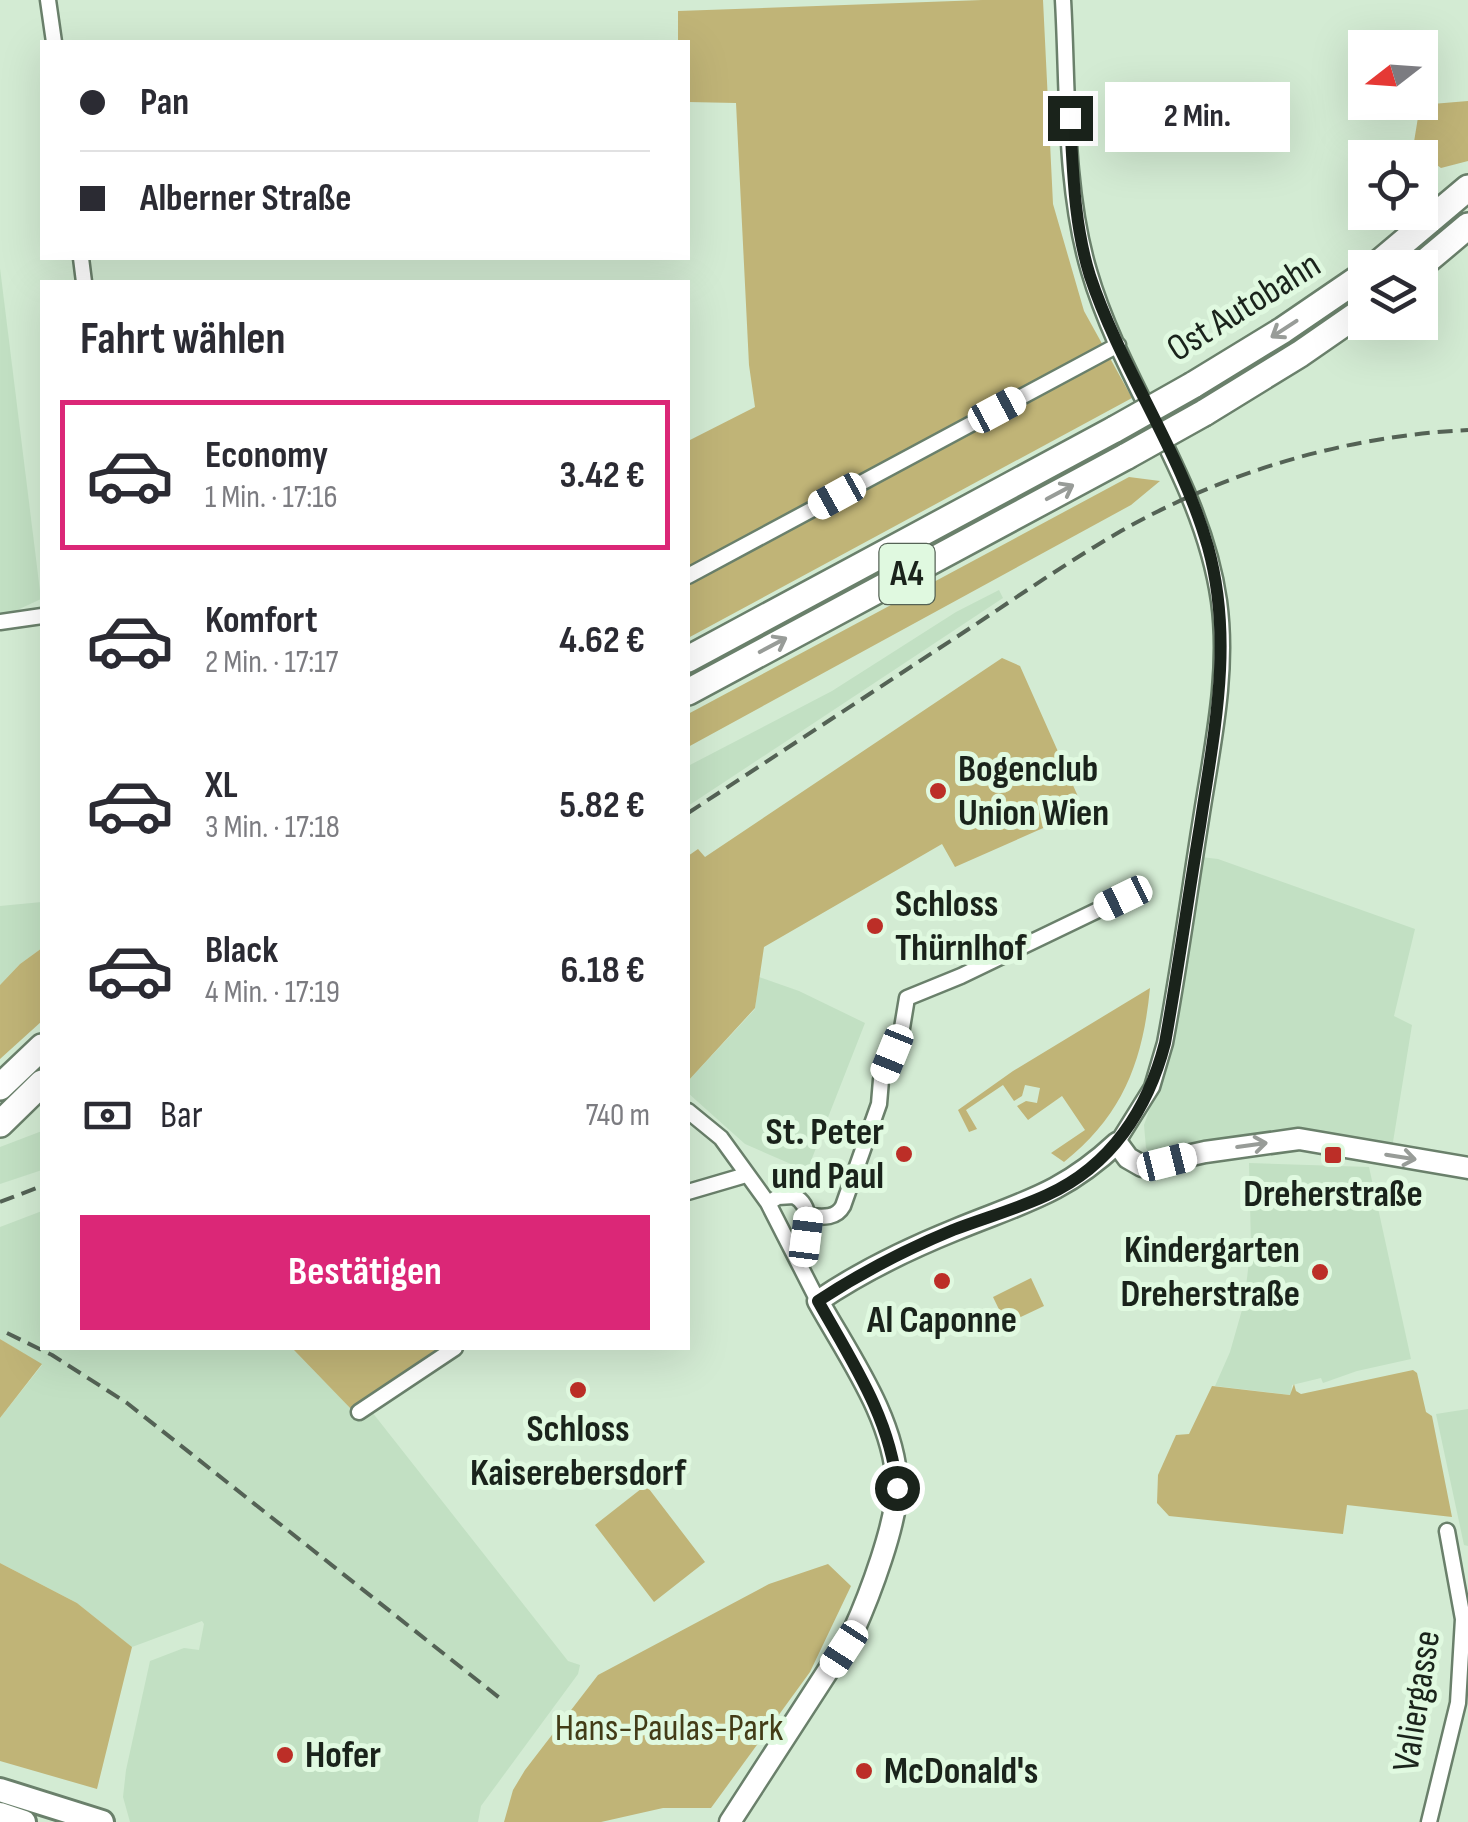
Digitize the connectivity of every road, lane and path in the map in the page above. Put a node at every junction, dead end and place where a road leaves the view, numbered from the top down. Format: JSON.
{"nodes":[{"id":1,"x":48,"y":0,"type":"edge"},
{"id":2,"x":1063,"y":0,"type":"edge"},
{"id":3,"x":54,"y":40,"type":"edge"},
{"id":4,"x":1468,"y":188,"type":"edge"},
{"id":5,"x":1468,"y":226,"type":"edge"},
{"id":6,"x":1394,"y":250,"type":"edge"},
{"id":7,"x":1438,"y":251,"type":"edge"},
{"id":8,"x":1348,"y":286,"type":"edge"},
{"id":9,"x":1348,"y":321,"type":"edge"},
{"id":10,"x":1118,"y":344,"type":"junction"},
{"id":11,"x":690,"y":575,"type":"edge"},
{"id":12,"x":40,"y":616,"type":"edge"},
{"id":13,"x":0,"y":622,"type":"edge"},
{"id":14,"x":690,"y":658,"type":"edge"},
{"id":15,"x":690,"y":691,"type":"edge"},
{"id":16,"x":1123,"y":898,"type":"dead end"},
{"id":17,"x":40,"y":1049,"type":"edge"},
{"id":18,"x":9,"y":1078,"type":"edge"},
{"id":19,"x":40,"y":1085,"type":"edge"},
{"id":20,"x":690,"y":1113,"type":"edge"},
{"id":21,"x":0,"y":1124,"type":"edge"},
{"id":22,"x":1117,"y":1143,"type":"junction"},
{"id":23,"x":1468,"y":1168,"type":"edge"},
{"id":24,"x":746,"y":1175,"type":"junction"},
{"id":25,"x":690,"y":1191,"type":"edge"},
{"id":26,"x":768,"y":1203,"type":"junction"},
{"id":27,"x":809,"y":1216,"type":"junction"},
{"id":28,"x":802,"y":1266,"type":"junction"},
{"id":29,"x":818,"y":1301,"type":"junction"},
{"id":30,"x":451,"y":1350,"type":"edge"},
{"id":31,"x":360,"y":1412,"type":"dead end"},
{"id":32,"x":1447,"y":1531,"type":"dead end"},
{"id":33,"x":0,"y":1790,"type":"edge"},
{"id":34,"x":0,"y":1814,"type":"edge"},
{"id":35,"x":24,"y":1822,"type":"edge"},
{"id":36,"x":102,"y":1822,"type":"edge"},
{"id":37,"x":730,"y":1822,"type":"edge"},
{"id":38,"x":1429,"y":1822,"type":"edge"}],
"edges":[{"from":1,"to":3,"type":"street"},
{"from":2,"to":10,"type":"street"},
{"from":4,"to":6,"type":"highway","name":"Ost Autobahn"},
{"from":5,"to":7,"type":"highway"},
{"from":8,"to":14,"type":"highway","name":"Ost Autobahn","number":"A4","one_way":true,"bridge":true},
{"from":15,"to":9,"type":"highway","name":"Ost Autobahn","number":"A4","one_way":true,"bridge":true},
{"from":10,"to":11,"type":"street"},
{"from":10,"to":22,"type":"street"},
{"from":12,"to":13,"type":"street"},
{"from":16,"to":27,"type":"street"},
{"from":17,"to":18,"type":"highway"},
{"from":19,"to":21,"type":"highway"},
{"from":20,"to":24,"type":"street"},
{"from":22,"to":23,"type":"street","one_way":true},
{"from":22,"to":29,"type":"street"},
{"from":24,"to":25,"type":"street"},
{"from":24,"to":26,"type":"street"},
{"from":26,"to":27,"type":"street"},
{"from":26,"to":28,"type":"street"},
{"from":27,"to":28,"type":"street"},
{"from":28,"to":29,"type":"street"},
{"from":29,"to":37,"type":"street"},
{"from":30,"to":31,"type":"street"},
{"from":32,"to":38,"type":"street","name":"Valiergasse"},
{"from":33,"to":36,"type":"main road"},
{"from":34,"to":35,"type":"main road"}]}
